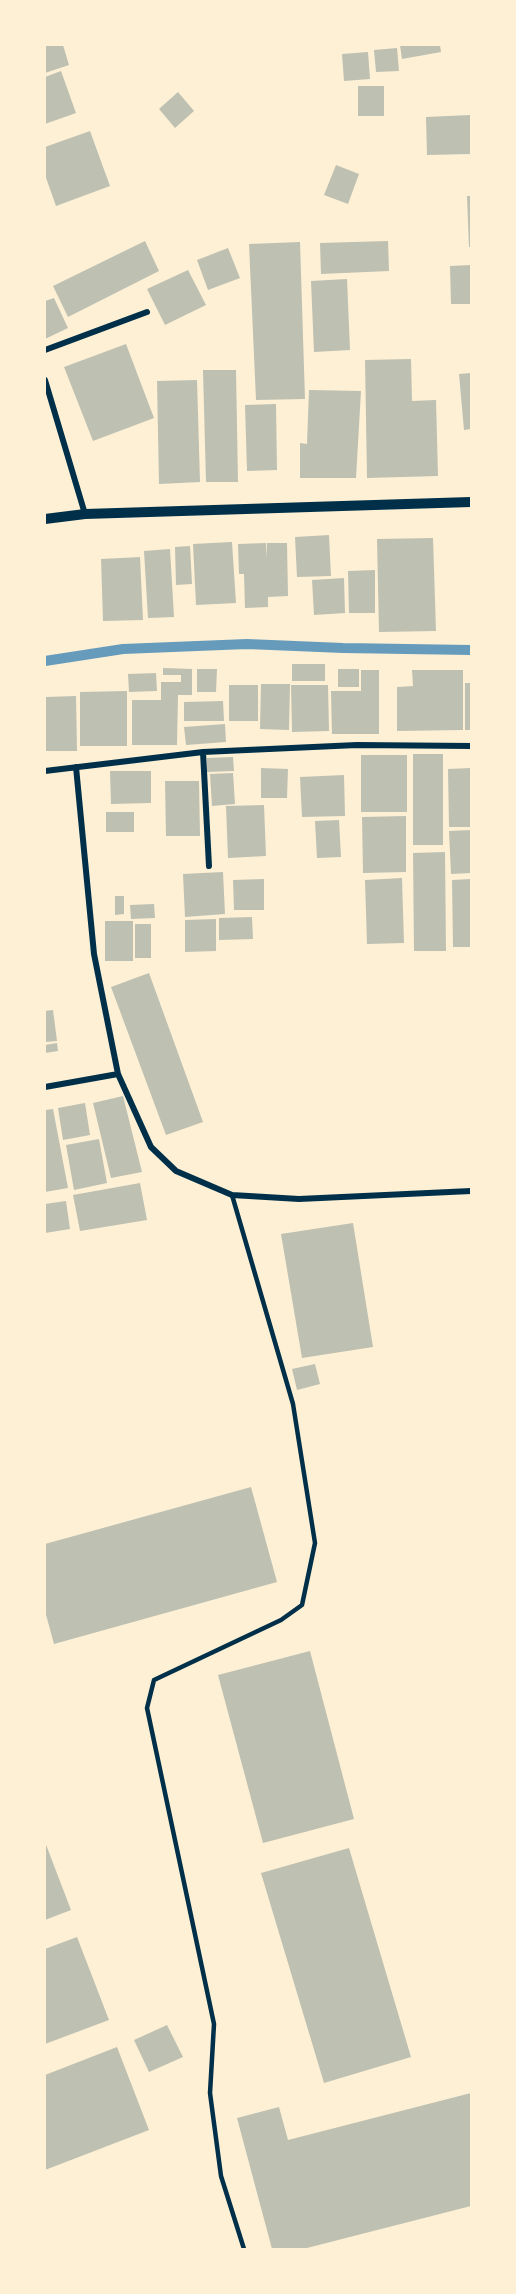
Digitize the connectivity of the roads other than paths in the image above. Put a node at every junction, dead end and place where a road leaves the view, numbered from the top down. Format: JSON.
{"nodes":[{"id":1,"x":147,"y":312,"type":"dead end"},
{"id":2,"x":45,"y":350,"type":"edge"},
{"id":3,"x":45,"y":380,"type":"edge"},
{"id":4,"x":471,"y":502,"type":"edge"},
{"id":5,"x":85,"y":514,"type":"junction"},
{"id":6,"x":45,"y":519,"type":"edge"},
{"id":7,"x":471,"y":746,"type":"edge"},
{"id":8,"x":203,"y":752,"type":"junction"},
{"id":9,"x":76,"y":767,"type":"junction"},
{"id":10,"x":45,"y":771,"type":"edge"},
{"id":11,"x":209,"y":866,"type":"dead end"},
{"id":12,"x":117,"y":1074,"type":"junction"},
{"id":13,"x":45,"y":1087,"type":"edge"},
{"id":14,"x":471,"y":1191,"type":"edge"},
{"id":15,"x":232,"y":1195,"type":"junction"},
{"id":16,"x":244,"y":2249,"type":"edge"}],
"edges":[{"from":1,"to":2,"type":"street"},
{"from":3,"to":5,"type":"street"},
{"from":4,"to":5,"type":"street"},
{"from":5,"to":6,"type":"street"},
{"from":7,"to":8,"type":"street"},
{"from":8,"to":9,"type":"street"},
{"from":8,"to":11,"type":"street"},
{"from":9,"to":10,"type":"street"},
{"from":9,"to":12,"type":"street"},
{"from":12,"to":13,"type":"street"},
{"from":12,"to":15,"type":"street"},
{"from":14,"to":15,"type":"street"},
{"from":15,"to":16,"type":"lane"}]}
